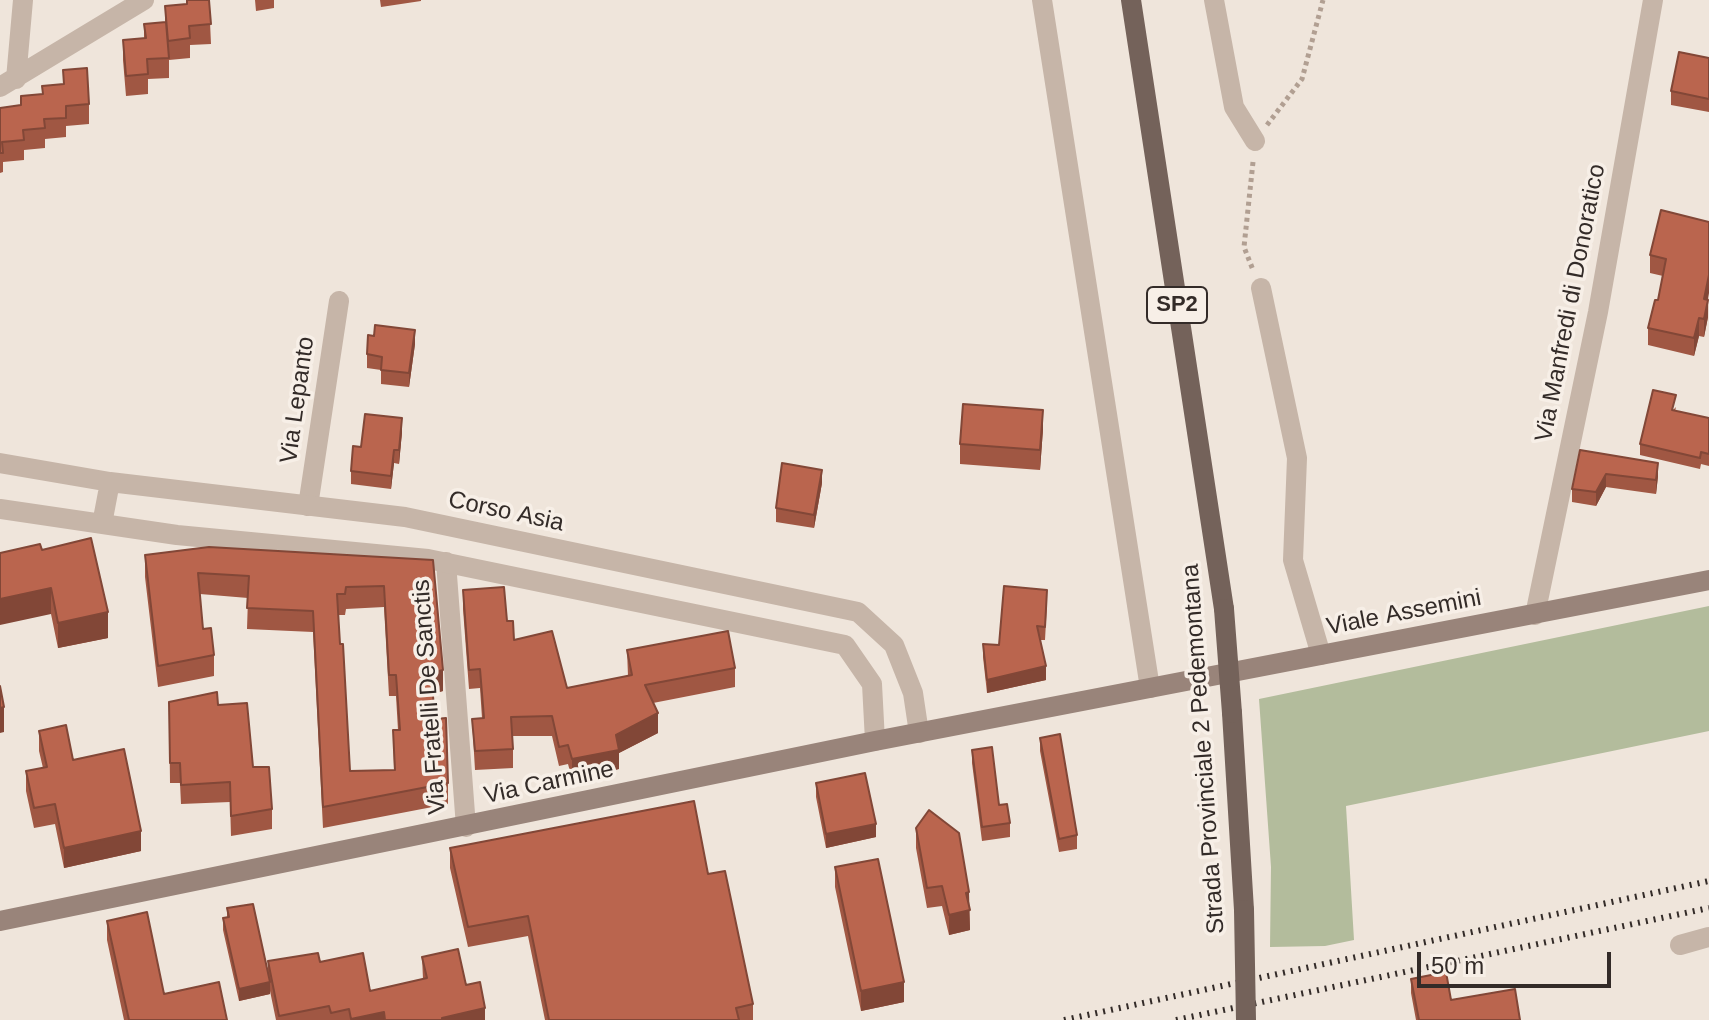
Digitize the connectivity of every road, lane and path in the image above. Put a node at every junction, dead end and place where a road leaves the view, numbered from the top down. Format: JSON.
{"nodes":[{"id":1,"x":23,"y":0,"type":"edge"},
{"id":2,"x":144,"y":0,"type":"edge"},
{"id":3,"x":1042,"y":0,"type":"edge"},
{"id":4,"x":1131,"y":0,"type":"edge"},
{"id":5,"x":1214,"y":0,"type":"edge"},
{"id":6,"x":1653,"y":0,"type":"edge"},
{"id":7,"x":8,"y":83,"type":"edge"},
{"id":8,"x":1255,"y":141,"type":"dead end"},
{"id":9,"x":1261,"y":288,"type":"dead end"},
{"id":10,"x":339,"y":301,"type":"dead end"},
{"id":11,"x":0,"y":463,"type":"edge"},
{"id":12,"x":110,"y":482,"type":"junction"},
{"id":13,"x":308,"y":506,"type":"junction"},
{"id":14,"x":0,"y":509,"type":"edge"},
{"id":15,"x":102,"y":524,"type":"junction"},
{"id":16,"x":446,"y":562,"type":"junction"},
{"id":17,"x":1709,"y":580,"type":"edge"},
{"id":18,"x":1535,"y":615,"type":"junction"},
{"id":19,"x":1321,"y":655,"type":"junction"},
{"id":20,"x":1150,"y":688,"type":"junction"},
{"id":21,"x":1109,"y":695,"type":"joint"},
{"id":22,"x":919,"y":733,"type":"junction"},
{"id":23,"x":875,"y":741,"type":"junction"},
{"id":24,"x":466,"y":827,"type":"junction"},
{"id":25,"x":0,"y":921,"type":"edge"},
{"id":26,"x":1709,"y":937,"type":"edge"},
{"id":27,"x":1680,"y":945,"type":"dead end"},
{"id":28,"x":1246,"y":1020,"type":"edge"}],
"edges":[{"from":1,"to":7,"type":"street"},
{"from":2,"to":7,"type":"street"},
{"from":3,"to":20,"type":"street"},
{"from":4,"to":28,"type":"main road","name":"Strada Provinciale 2 Pedemontana","number":"SP2","bridge":true},
{"from":5,"to":8,"type":"street"},
{"from":6,"to":18,"type":"street","name":"Via Manfredi di Donoratico"},
{"from":9,"to":19,"type":"street"},
{"from":10,"to":13,"type":"street","name":"Via Lepanto"},
{"from":11,"to":12,"type":"street","name":"Corso Asia"},
{"from":12,"to":13,"type":"street","name":"Corso Asia"},
{"from":12,"to":15,"type":"street"},
{"from":13,"to":22,"type":"street","name":"Corso Asia"},
{"from":14,"to":15,"type":"street"},
{"from":15,"to":16,"type":"street"},
{"from":16,"to":23,"type":"street"},
{"from":16,"to":24,"type":"street","name":"Via Fratelli De Sanctis"},
{"from":17,"to":18,"type":"main road","name":"Viale Assemini"},
{"from":18,"to":19,"type":"main road","name":"Viale Assemini"},
{"from":19,"to":20,"type":"main road","name":"Viale Assemini"},
{"from":20,"to":21,"type":"main road","name":"Viale Assemini"},
{"from":21,"to":22,"type":"main road","name":"Via Carmine"},
{"from":22,"to":23,"type":"main road","name":"Via Carmine"},
{"from":23,"to":24,"type":"main road","name":"Via Carmine"},
{"from":24,"to":25,"type":"main road","name":"Via Carmine"},
{"from":26,"to":27,"type":"street"}]}
